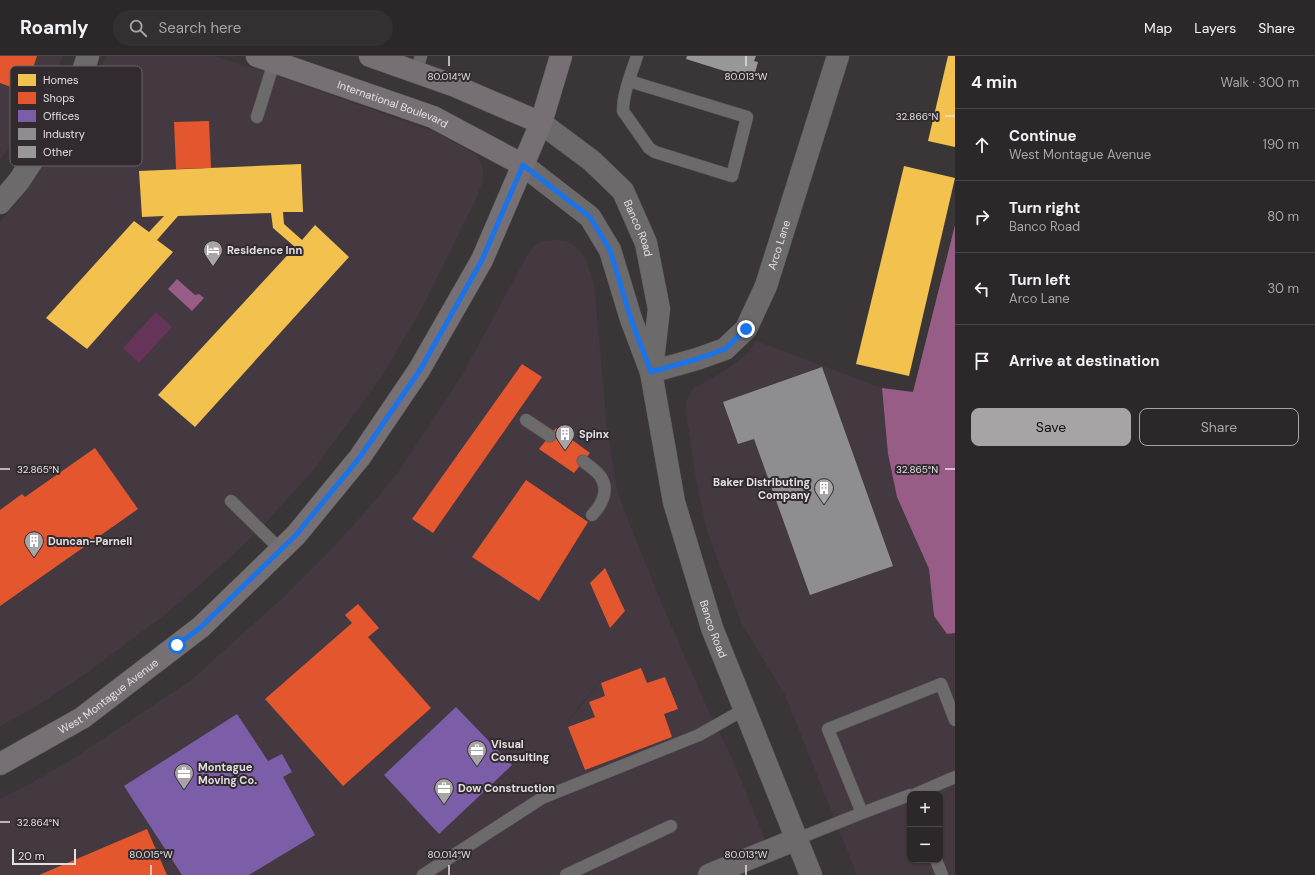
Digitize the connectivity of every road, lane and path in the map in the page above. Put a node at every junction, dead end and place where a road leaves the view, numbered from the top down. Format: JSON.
{"nodes":[{"id":1,"x":88,"y":56,"type":"edge"},
{"id":2,"x":370,"y":56,"type":"edge"},
{"id":3,"x":561,"y":56,"type":"edge"},
{"id":4,"x":637,"y":56,"type":"edge"},
{"id":5,"x":838,"y":56,"type":"edge"},
{"id":6,"x":265,"y":59,"type":"edge"},
{"id":7,"x":419,"y":64,"type":"edge"},
{"id":8,"x":85,"y":66,"type":"edge"},
{"id":9,"x":629,"y":81,"type":"junction"},
{"id":10,"x":257,"y":117,"type":"dead end"},
{"id":11,"x":541,"y":123,"type":"junction"},
{"id":12,"x":523,"y":165,"type":"junction"},
{"id":13,"x":30,"y":166,"type":"edge"},
{"id":14,"x":0,"y":203,"type":"edge"},
{"id":15,"x":651,"y":372,"type":"junction"},
{"id":16,"x":526,"y":420,"type":"dead end"},
{"id":17,"x":550,"y":436,"type":"dead end"},
{"id":18,"x":583,"y":461,"type":"dead end"},
{"id":19,"x":231,"y":501,"type":"dead end"},
{"id":20,"x":592,"y":515,"type":"dead end"},
{"id":21,"x":281,"y":550,"type":"junction"},
{"id":22,"x":745,"y":710,"type":"junction"},
{"id":23,"x":955,"y":720,"type":"edge"},
{"id":24,"x":0,"y":764,"type":"edge"},
{"id":25,"x":955,"y":777,"type":"edge"},
{"id":26,"x":922,"y":791,"type":"edge"},
{"id":27,"x":907,"y":797,"type":"edge"},
{"id":28,"x":862,"y":813,"type":"junction"},
{"id":29,"x":671,"y":826,"type":"dead end"},
{"id":30,"x":797,"y":839,"type":"junction"},
{"id":31,"x":937,"y":863,"type":"edge"},
{"id":32,"x":438,"y":871,"type":"edge"},
{"id":33,"x":422,"y":875,"type":"edge"},
{"id":34,"x":566,"y":875,"type":"edge"},
{"id":35,"x":709,"y":875,"type":"edge"},
{"id":36,"x":811,"y":875,"type":"edge"},
{"id":37,"x":942,"y":875,"type":"edge"}],
"edges":[{"from":1,"to":8,"type":"street"},
{"from":2,"to":7,"type":"main road"},
{"from":3,"to":11,"type":"main road","name":"West Montague Avenue"},
{"from":4,"to":9,"type":"lane"},
{"from":5,"to":15,"type":"street","name":"Arco Lane"},
{"from":6,"to":10,"type":"lane"},
{"from":6,"to":12,"type":"main road","name":"International Boulevard"},
{"from":7,"to":11,"type":"main road"},
{"from":9,"to":9,"type":"lane"},
{"from":11,"to":12,"type":"main road","name":"West Montague Avenue"},
{"from":11,"to":15,"type":"street","name":"Banco Road"},
{"from":12,"to":15,"type":"street","name":"Banco Road"},
{"from":12,"to":21,"type":"main road","name":"West Montague Avenue"},
{"from":13,"to":14,"type":"street"},
{"from":15,"to":22,"type":"street","name":"Banco Road"},
{"from":16,"to":17,"type":"lane"},
{"from":18,"to":20,"type":"lane"},
{"from":19,"to":21,"type":"lane"},
{"from":21,"to":24,"type":"main road","name":"West Montague Avenue"},
{"from":22,"to":30,"type":"street","name":"Banco Road"},
{"from":22,"to":32,"type":"lane"},
{"from":23,"to":28,"type":"lane"},
{"from":25,"to":26,"type":"lane"},
{"from":27,"to":28,"type":"lane"},
{"from":28,"to":30,"type":"lane"},
{"from":29,"to":34,"type":"lane"},
{"from":30,"to":35,"type":"street"},
{"from":30,"to":36,"type":"street","name":"Banco Road"},
{"from":31,"to":37,"type":"lane"},
{"from":32,"to":33,"type":"lane"}]}
